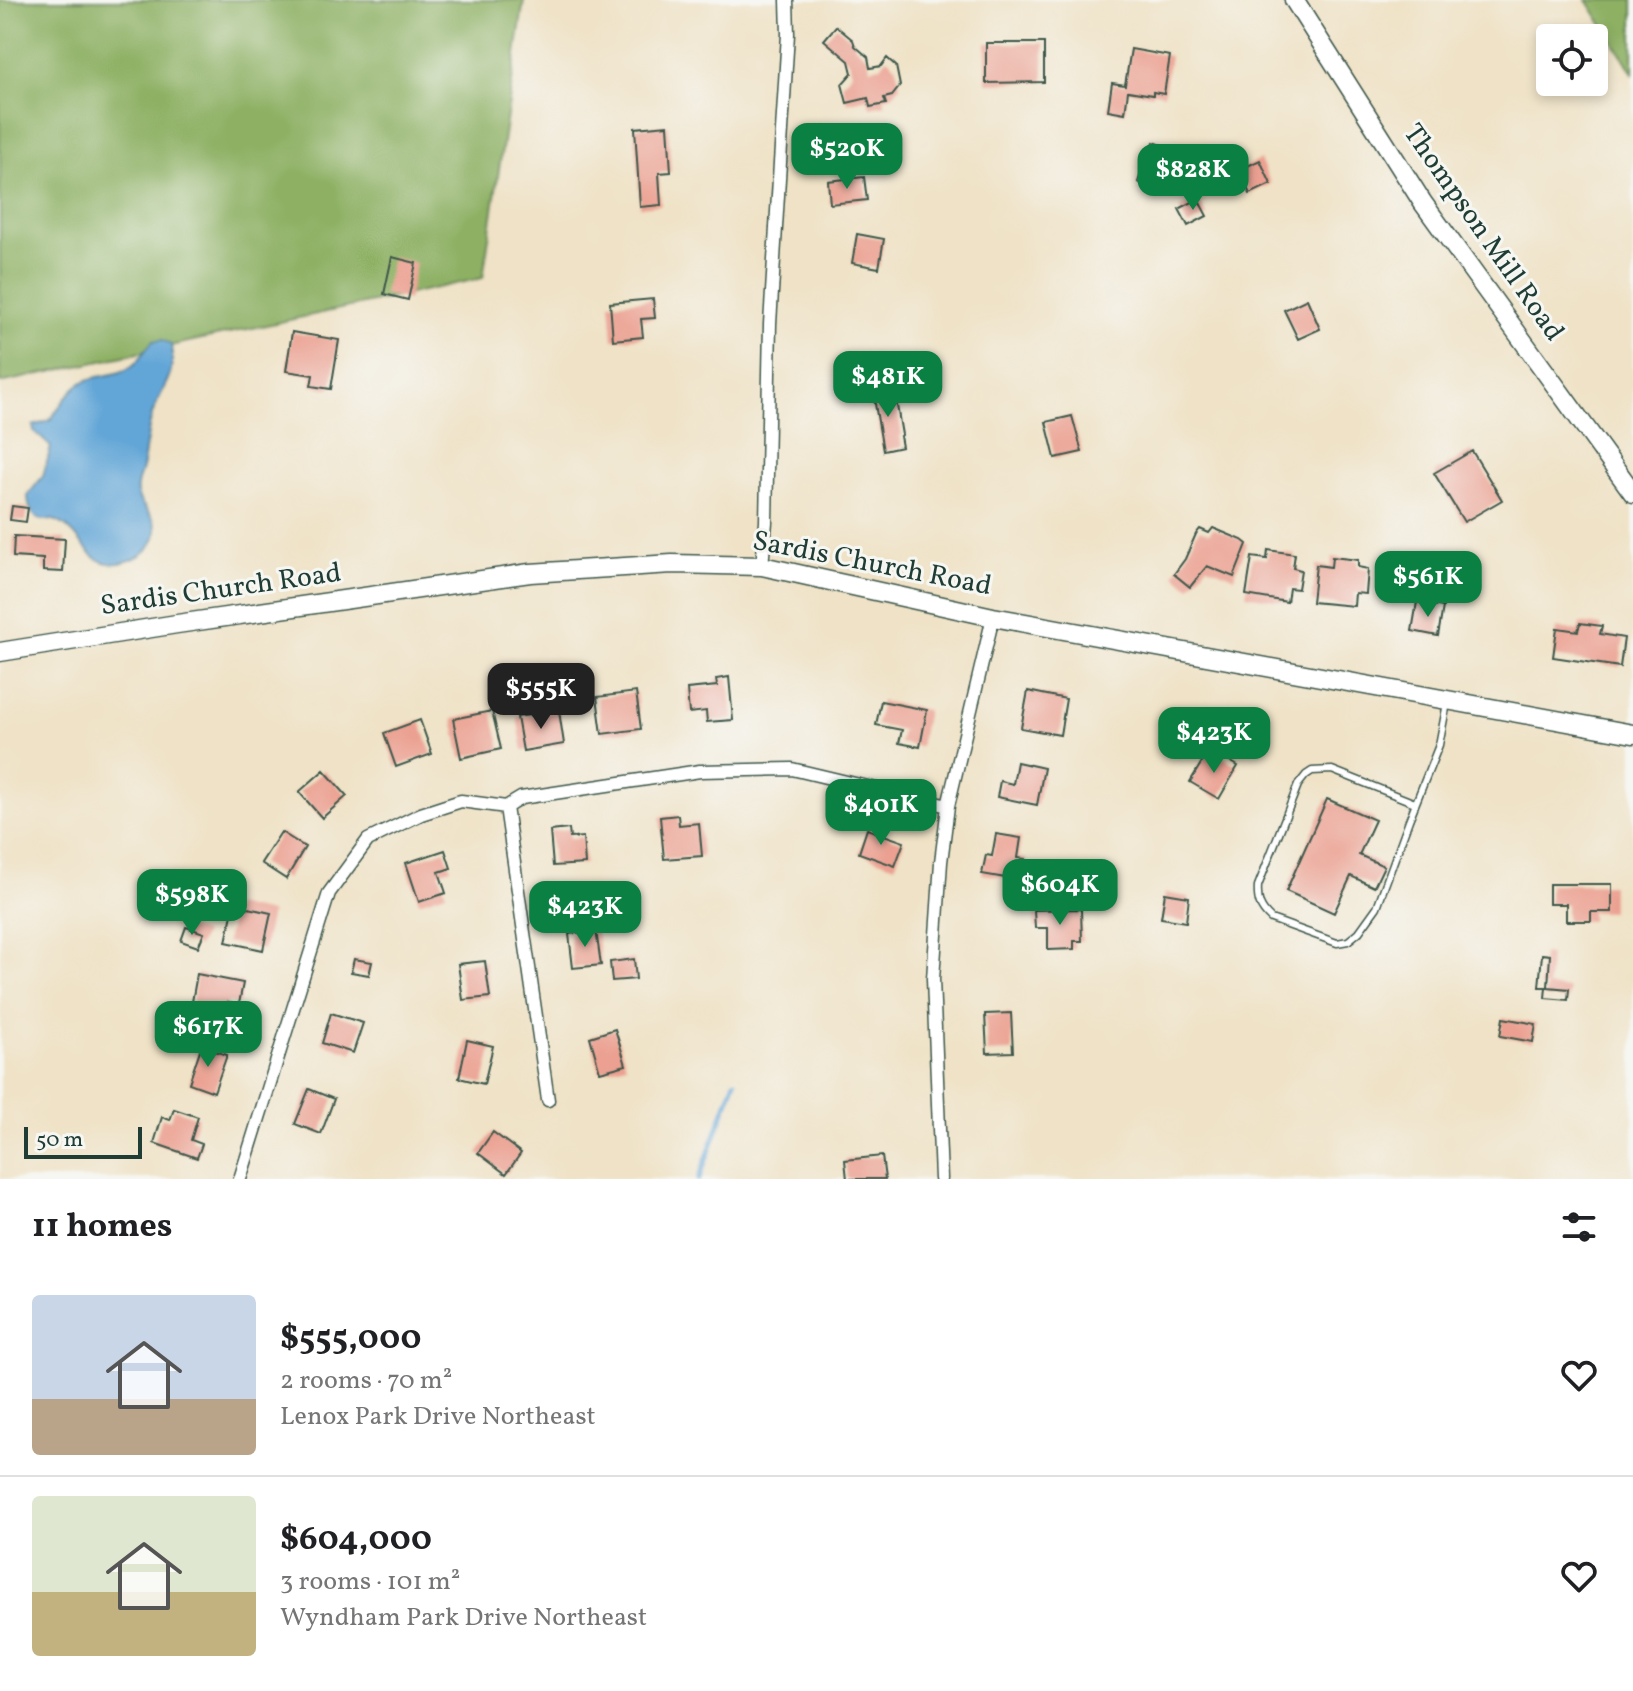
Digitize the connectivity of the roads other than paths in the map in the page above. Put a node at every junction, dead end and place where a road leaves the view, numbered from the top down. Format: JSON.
{"nodes":[{"id":1,"x":787,"y":0,"type":"edge"},
{"id":2,"x":1293,"y":0,"type":"edge"},
{"id":3,"x":1633,"y":493,"type":"edge"},
{"id":4,"x":762,"y":566,"type":"junction"},
{"id":5,"x":993,"y":617,"type":"junction"},
{"id":6,"x":0,"y":652,"type":"edge"},
{"id":7,"x":1447,"y":700,"type":"junction"},
{"id":8,"x":1633,"y":734,"type":"edge"},
{"id":9,"x":1415,"y":803,"type":"junction"},
{"id":10,"x":948,"y":806,"type":"junction"},
{"id":11,"x":506,"y":807,"type":"junction"},
{"id":12,"x":548,"y":1100,"type":"dead end"},
{"id":13,"x":240,"y":1179,"type":"edge"},
{"id":14,"x":941,"y":1179,"type":"edge"}],
"edges":[{"from":1,"to":4,"type":"street"},
{"from":2,"to":3,"type":"street","name":"Thompson Mill Road"},
{"from":4,"to":5,"type":"street","name":"Sardis Church Road"},
{"from":4,"to":6,"type":"street","name":"Sardis Church Road"},
{"from":5,"to":7,"type":"street","name":"Sardis Church Road"},
{"from":5,"to":10,"type":"street"},
{"from":7,"to":8,"type":"street","name":"Sardis Church Road"},
{"from":7,"to":9,"type":"lane"},
{"from":9,"to":9,"type":"lane"},
{"from":10,"to":11,"type":"street"},
{"from":10,"to":14,"type":"street"},
{"from":11,"to":12,"type":"street"},
{"from":11,"to":13,"type":"street"}]}
